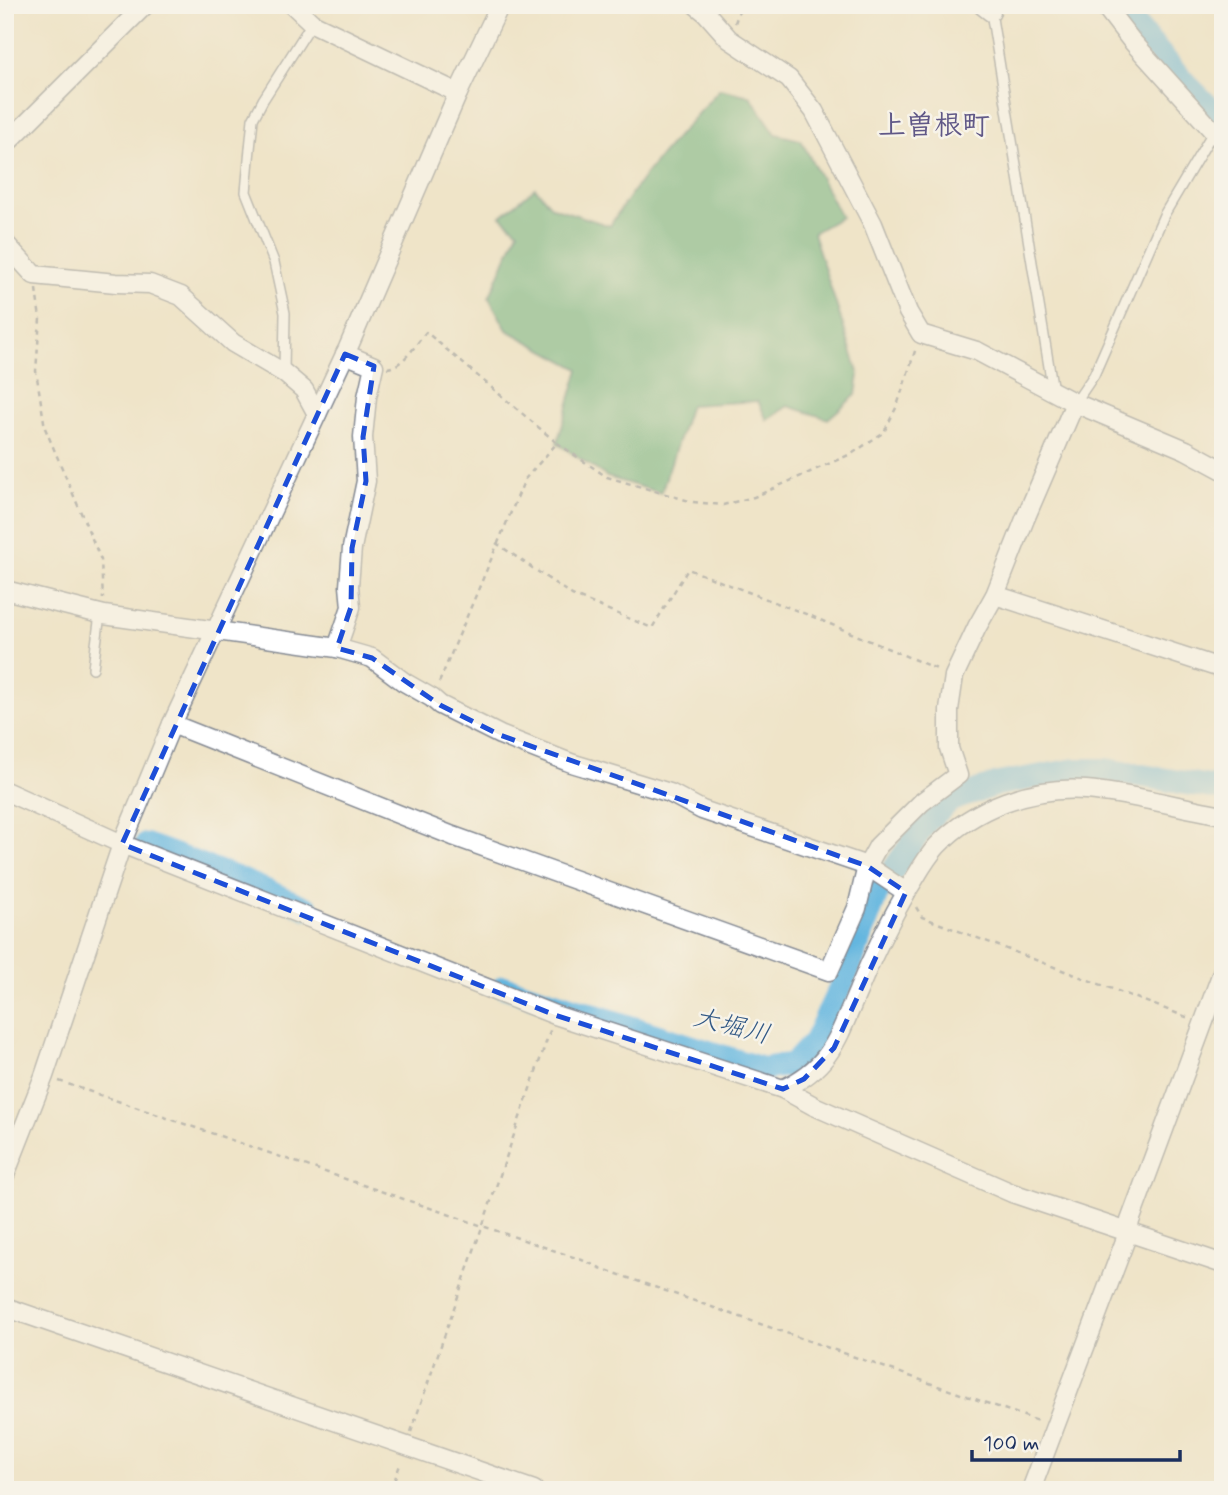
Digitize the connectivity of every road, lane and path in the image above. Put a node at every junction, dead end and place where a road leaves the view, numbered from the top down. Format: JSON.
{"nodes":[{"id":1,"x":145,"y":5,"type":"edge"},
{"id":2,"x":293,"y":5,"type":"edge"},
{"id":3,"x":500,"y":5,"type":"edge"},
{"id":4,"x":696,"y":5,"type":"edge"},
{"id":5,"x":1104,"y":5,"type":"edge"},
{"id":6,"x":990,"y":8,"type":"edge"},
{"id":7,"x":312,"y":23,"type":"junction"},
{"id":8,"x":458,"y":93,"type":"junction"},
{"id":9,"x":1218,"y":137,"type":"edge"},
{"id":10,"x":5,"y":145,"type":"edge"},
{"id":11,"x":5,"y":243,"type":"edge"},
{"id":12,"x":34,"y":275,"type":"junction"},
{"id":13,"x":921,"y":334,"type":"junction"},
{"id":14,"x":345,"y":354,"type":"junction"},
{"id":15,"x":374,"y":366,"type":"junction"},
{"id":16,"x":284,"y":373,"type":"junction"},
{"id":17,"x":1053,"y":391,"type":"junction"},
{"id":18,"x":1075,"y":403,"type":"junction"},
{"id":19,"x":317,"y":414,"type":"junction"},
{"id":20,"x":557,"y":443,"type":"junction"},
{"id":21,"x":1223,"y":470,"type":"edge"},
{"id":22,"x":496,"y":543,"type":"junction"},
{"id":23,"x":5,"y":590,"type":"edge"},
{"id":24,"x":995,"y":596,"type":"junction"},
{"id":25,"x":102,"y":615,"type":"junction"},
{"id":26,"x":214,"y":631,"type":"junction"},
{"id":27,"x":337,"y":648,"type":"junction"},
{"id":28,"x":93,"y":668,"type":"dead end"},
{"id":29,"x":1223,"y":669,"type":"edge"},
{"id":30,"x":954,"y":677,"type":"junction"},
{"id":31,"x":432,"y":698,"type":"junction"},
{"id":32,"x":172,"y":724,"type":"junction"},
{"id":33,"x":5,"y":791,"type":"edge"},
{"id":34,"x":1223,"y":816,"type":"edge"},
{"id":35,"x":122,"y":844,"type":"junction"},
{"id":36,"x":867,"y":866,"type":"junction"},
{"id":37,"x":906,"y":892,"type":"junction"},
{"id":38,"x":1223,"y":970,"type":"edge"},
{"id":39,"x":555,"y":1015,"type":"junction"},
{"id":40,"x":1203,"y":1024,"type":"junction"},
{"id":41,"x":44,"y":1076,"type":"junction"},
{"id":42,"x":783,"y":1089,"type":"junction"},
{"id":43,"x":5,"y":1175,"type":"edge"},
{"id":44,"x":482,"y":1227,"type":"junction"},
{"id":45,"x":1128,"y":1233,"type":"junction"},
{"id":46,"x":1223,"y":1264,"type":"edge"},
{"id":47,"x":5,"y":1307,"type":"edge"},
{"id":48,"x":1054,"y":1426,"type":"junction"},
{"id":49,"x":406,"y":1446,"type":"junction"},
{"id":50,"x":391,"y":1490,"type":"edge"},
{"id":51,"x":534,"y":1490,"type":"edge"},
{"id":52,"x":1031,"y":1490,"type":"edge"}],
"edges":[{"from":1,"to":10,"type":"street"},
{"from":2,"to":7,"type":"street"},
{"from":3,"to":8,"type":"street"},
{"from":4,"to":13,"type":"street"},
{"from":5,"to":9,"type":"street"},
{"from":6,"to":17,"type":"lane"},
{"from":7,"to":8,"type":"street"},
{"from":7,"to":16,"type":"lane"},
{"from":8,"to":14,"type":"street"},
{"from":9,"to":18,"type":"lane"},
{"from":11,"to":12,"type":"street"},
{"from":12,"to":16,"type":"street"},
{"from":12,"to":25,"type":"path"},
{"from":13,"to":17,"type":"street"},
{"from":13,"to":20,"type":"path"},
{"from":14,"to":15,"type":"street"},
{"from":14,"to":19,"type":"street"},
{"from":15,"to":20,"type":"path"},
{"from":15,"to":27,"type":"street"},
{"from":16,"to":19,"type":"street"},
{"from":17,"to":18,"type":"street"},
{"from":18,"to":21,"type":"street"},
{"from":18,"to":24,"type":"street"},
{"from":19,"to":26,"type":"street"},
{"from":20,"to":22,"type":"path"},
{"from":22,"to":30,"type":"path"},
{"from":22,"to":31,"type":"path"},
{"from":23,"to":25,"type":"street"},
{"from":24,"to":29,"type":"street"},
{"from":24,"to":30,"type":"street"},
{"from":25,"to":26,"type":"street"},
{"from":25,"to":28,"type":"lane"},
{"from":26,"to":27,"type":"street"},
{"from":26,"to":32,"type":"street"},
{"from":27,"to":31,"type":"street"},
{"from":30,"to":36,"type":"street"},
{"from":31,"to":36,"type":"street"},
{"from":32,"to":35,"type":"street"},
{"from":32,"to":36,"type":"street"},
{"from":33,"to":35,"type":"street"},
{"from":34,"to":37,"type":"street"},
{"from":35,"to":39,"type":"street"},
{"from":35,"to":41,"type":"street"},
{"from":36,"to":37,"type":"street"},
{"from":37,"to":40,"type":"path"},
{"from":37,"to":42,"type":"street"},
{"from":38,"to":40,"type":"street"},
{"from":39,"to":42,"type":"street"},
{"from":39,"to":44,"type":"path"},
{"from":40,"to":45,"type":"street"},
{"from":41,"to":43,"type":"street"},
{"from":41,"to":44,"type":"path"},
{"from":42,"to":45,"type":"street"},
{"from":44,"to":48,"type":"path"},
{"from":44,"to":49,"type":"path"},
{"from":45,"to":46,"type":"street"},
{"from":45,"to":48,"type":"street"},
{"from":47,"to":49,"type":"street"},
{"from":48,"to":52,"type":"street"},
{"from":49,"to":50,"type":"path"},
{"from":49,"to":51,"type":"street"}]}
